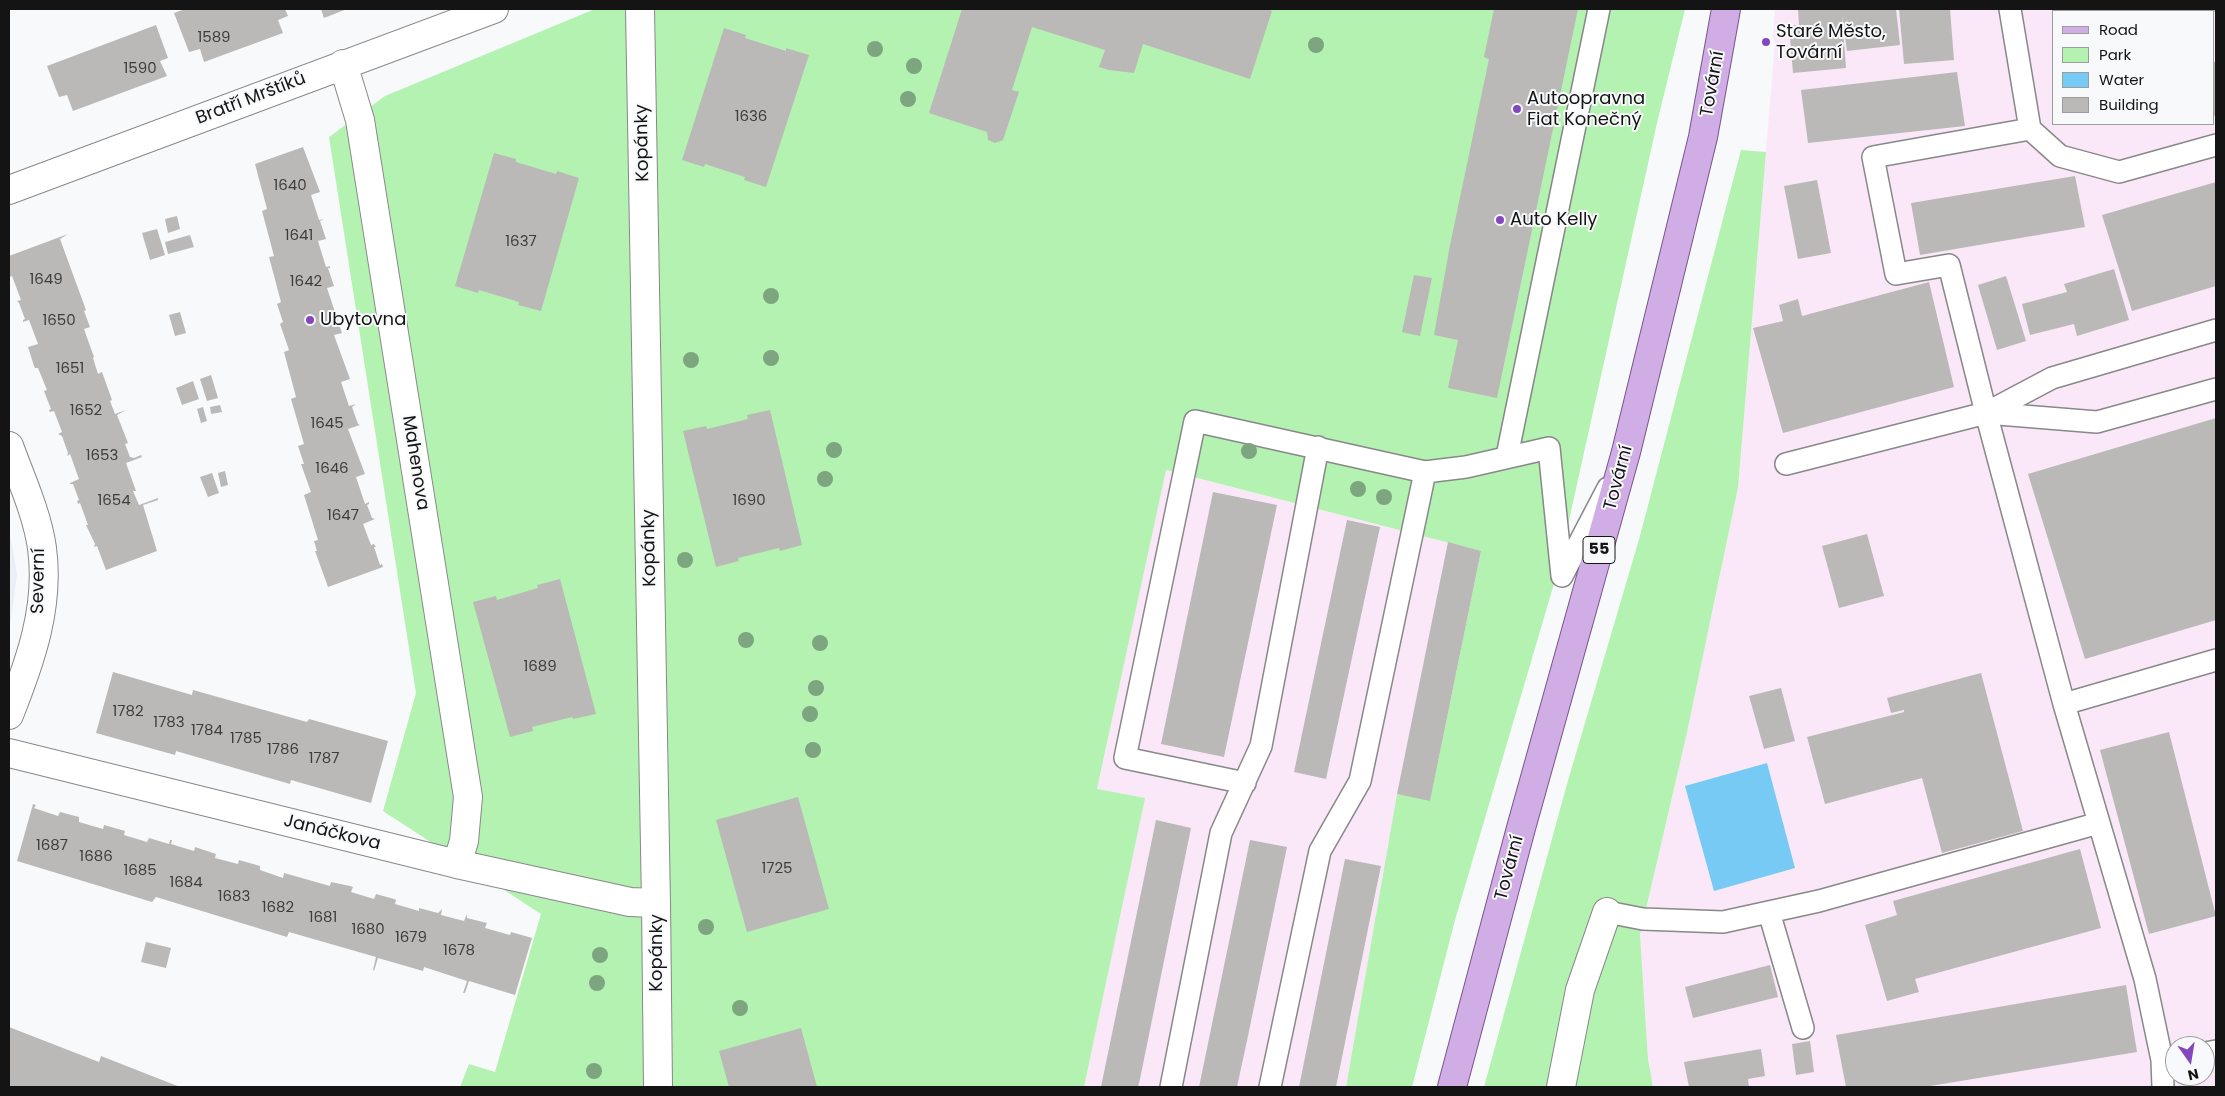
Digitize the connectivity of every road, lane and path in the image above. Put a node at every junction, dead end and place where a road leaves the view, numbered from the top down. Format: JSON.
{"nodes":[{"id":1,"x":494,"y":9,"type":"edge"},
{"id":2,"x":640,"y":9,"type":"edge"},
{"id":3,"x":1599,"y":9,"type":"edge"},
{"id":4,"x":1726,"y":9,"type":"edge"},
{"id":5,"x":2010,"y":9,"type":"edge"},
{"id":6,"x":343,"y":64,"type":"junction"},
{"id":7,"x":2030,"y":129,"type":"junction"},
{"id":8,"x":2216,"y":145,"type":"edge"},
{"id":9,"x":9,"y":190,"type":"edge"},
{"id":10,"x":2216,"y":330,"type":"edge"},
{"id":11,"x":2216,"y":389,"type":"edge"},
{"id":12,"x":1986,"y":413,"type":"junction"},
{"id":13,"x":9,"y":446,"type":"edge"},
{"id":14,"x":1318,"y":448,"type":"junction"},
{"id":15,"x":1626,"y":452,"type":"junction"},
{"id":16,"x":1507,"y":456,"type":"junction"},
{"id":17,"x":1786,"y":464,"type":"dead end"},
{"id":18,"x":1425,"y":472,"type":"junction"},
{"id":19,"x":2216,"y":660,"type":"edge"},
{"id":20,"x":2064,"y":704,"type":"junction"},
{"id":21,"x":9,"y":715,"type":"edge"},
{"id":22,"x":9,"y":754,"type":"edge"},
{"id":23,"x":1245,"y":783,"type":"junction"},
{"id":24,"x":2100,"y":823,"type":"junction"},
{"id":25,"x":457,"y":864,"type":"junction"},
{"id":26,"x":656,"y":903,"type":"junction"},
{"id":27,"x":1607,"y":912,"type":"joint"},
{"id":28,"x":1769,"y":912,"type":"junction"},
{"id":29,"x":1803,"y":1028,"type":"dead end"},
{"id":30,"x":2165,"y":1049,"type":"edge"},
{"id":31,"x":658,"y":1087,"type":"edge"},
{"id":32,"x":1171,"y":1087,"type":"edge"},
{"id":33,"x":1270,"y":1087,"type":"edge"},
{"id":34,"x":1452,"y":1087,"type":"edge"},
{"id":35,"x":1561,"y":1087,"type":"edge"}],
"edges":[{"from":1,"to":6,"type":"street","name":"Bratří Mrštíků"},
{"from":2,"to":26,"type":"street","name":"Kopánky"},
{"from":3,"to":16,"type":"lane"},
{"from":4,"to":15,"type":"main road","name":"Tovární","number":"55"},
{"from":5,"to":7,"type":"lane"},
{"from":6,"to":9,"type":"street","name":"Bratří Mrštíků"},
{"from":6,"to":25,"type":"street","name":"Mahenova"},
{"from":7,"to":8,"type":"lane"},
{"from":7,"to":12,"type":"lane"},
{"from":10,"to":12,"type":"lane"},
{"from":11,"to":12,"type":"lane"},
{"from":12,"to":17,"type":"lane"},
{"from":12,"to":20,"type":"lane"},
{"from":13,"to":21,"type":"street","name":"Severní"},
{"from":14,"to":18,"type":"lane"},
{"from":14,"to":23,"type":"lane"},
{"from":14,"to":23,"type":"lane"},
{"from":15,"to":16,"type":"lane"},
{"from":15,"to":34,"type":"main road","name":"Tovární","number":"55"},
{"from":16,"to":18,"type":"lane"},
{"from":18,"to":33,"type":"lane"},
{"from":19,"to":20,"type":"lane"},
{"from":20,"to":24,"type":"lane"},
{"from":22,"to":25,"type":"street","name":"Janáčkova"},
{"from":23,"to":32,"type":"lane"},
{"from":24,"to":28,"type":"lane"},
{"from":24,"to":30,"type":"lane"},
{"from":25,"to":26,"type":"street","name":"Janáčkova"},
{"from":26,"to":31,"type":"street","name":"Kopánky"},
{"from":27,"to":28,"type":"lane"},
{"from":27,"to":35,"type":"street"},
{"from":28,"to":29,"type":"lane"}]}
